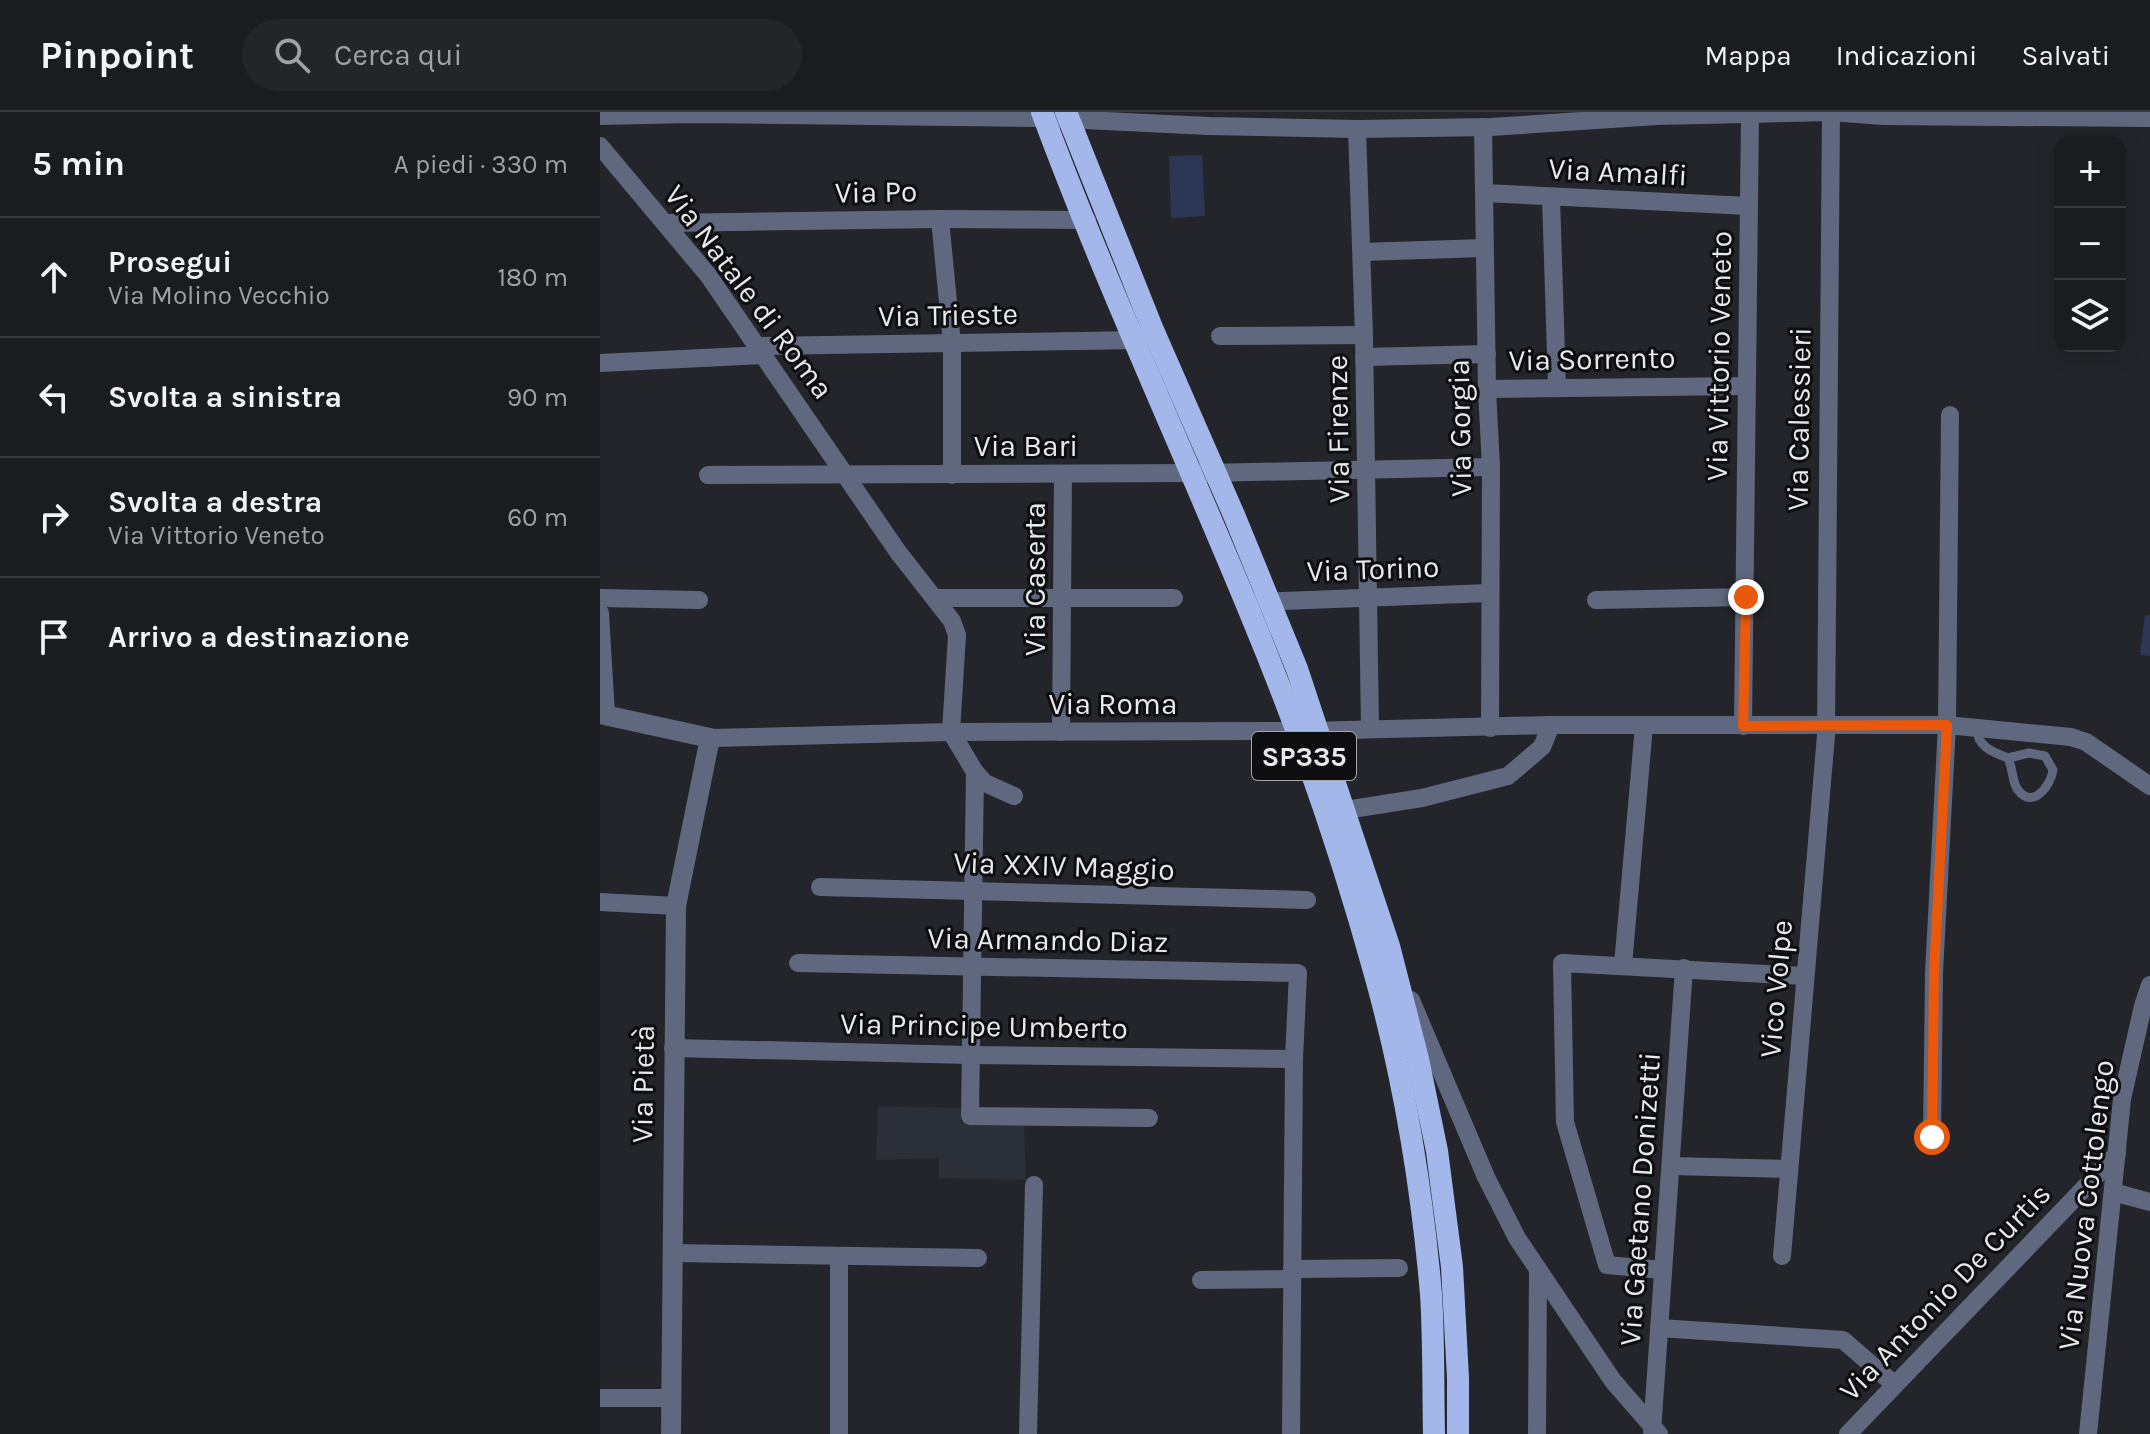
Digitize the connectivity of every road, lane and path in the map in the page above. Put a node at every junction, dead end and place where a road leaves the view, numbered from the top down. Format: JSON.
{"nodes":[{"id":1,"x":1066,"y":112,"type":"edge"},
{"id":2,"x":1831,"y":112,"type":"edge"},
{"id":3,"x":692,"y":113,"type":"edge"},
{"id":4,"x":1710,"y":113,"type":"edge"},
{"id":5,"x":793,"y":114,"type":"edge"},
{"id":6,"x":1042,"y":114,"type":"edge"},
{"id":7,"x":1657,"y":114,"type":"edge"},
{"id":8,"x":1883,"y":114,"type":"edge"},
{"id":9,"x":1994,"y":114,"type":"edge"},
{"id":10,"x":1750,"y":115,"type":"junction"},
{"id":11,"x":2078,"y":115,"type":"edge"},
{"id":12,"x":600,"y":116,"type":"edge"},
{"id":13,"x":2150,"y":118,"type":"edge"},
{"id":14,"x":1209,"y":119,"type":"edge"},
{"id":15,"x":1336,"y":120,"type":"edge"},
{"id":16,"x":1426,"y":120,"type":"edge"},
{"id":17,"x":1488,"y":122,"type":"edge"},
{"id":18,"x":1357,"y":129,"type":"junction"},
{"id":19,"x":600,"y":146,"type":"edge"},
{"id":20,"x":1485,"y":193,"type":"junction"},
{"id":21,"x":1551,"y":197,"type":"junction"},
{"id":22,"x":1749,"y":206,"type":"junction"},
{"id":23,"x":940,"y":219,"type":"junction"},
{"id":24,"x":1087,"y":220,"type":"junction"},
{"id":25,"x":666,"y":223,"type":"junction"},
{"id":26,"x":1484,"y":248,"type":"junction"},
{"id":27,"x":1362,"y":252,"type":"junction"},
{"id":28,"x":1364,"y":335,"type":"junction"},
{"id":29,"x":1220,"y":336,"type":"dead end"},
{"id":30,"x":1140,"y":340,"type":"junction"},
{"id":31,"x":952,"y":344,"type":"junction"},
{"id":32,"x":760,"y":351,"type":"junction"},
{"id":33,"x":1487,"y":354,"type":"junction"},
{"id":34,"x":1364,"y":357,"type":"junction"},
{"id":35,"x":600,"y":363,"type":"edge"},
{"id":36,"x":1557,"y":386,"type":"junction"},
{"id":37,"x":1746,"y":386,"type":"junction"},
{"id":38,"x":1487,"y":389,"type":"junction"},
{"id":39,"x":1950,"y":415,"type":"dead end"},
{"id":40,"x":1491,"y":467,"type":"junction"},
{"id":41,"x":1367,"y":469,"type":"junction"},
{"id":42,"x":1206,"y":473,"type":"junction"},
{"id":43,"x":1063,"y":474,"type":"junction"},
{"id":44,"x":708,"y":475,"type":"dead end"},
{"id":45,"x":952,"y":475,"type":"junction"},
{"id":46,"x":847,"y":476,"type":"junction"},
{"id":47,"x":1489,"y":593,"type":"junction"},
{"id":48,"x":1368,"y":596,"type":"junction"},
{"id":49,"x":1746,"y":597,"type":"junction"},
{"id":50,"x":600,"y":598,"type":"edge"},
{"id":51,"x":936,"y":598,"type":"junction"},
{"id":52,"x":1063,"y":598,"type":"junction"},
{"id":53,"x":1174,"y":598,"type":"dead end"},
{"id":54,"x":699,"y":600,"type":"dead end"},
{"id":55,"x":1596,"y":600,"type":"dead end"},
{"id":56,"x":1258,"y":602,"type":"junction"},
{"id":57,"x":600,"y":613,"type":"edge"},
{"id":58,"x":603,"y":715,"type":"edge"},
{"id":59,"x":1551,"y":725,"type":"junction"},
{"id":60,"x":1947,"y":725,"type":"junction"},
{"id":61,"x":1644,"y":726,"type":"junction"},
{"id":62,"x":1743,"y":726,"type":"junction"},
{"id":63,"x":1825,"y":727,"type":"junction"},
{"id":64,"x":1977,"y":727,"type":"junction"},
{"id":65,"x":1490,"y":728,"type":"junction"},
{"id":66,"x":1370,"y":729,"type":"junction"},
{"id":67,"x":1308,"y":731,"type":"junction"},
{"id":68,"x":951,"y":732,"type":"junction"},
{"id":69,"x":1061,"y":732,"type":"junction"},
{"id":70,"x":710,"y":738,"type":"junction"},
{"id":71,"x":2008,"y":758,"type":"junction"},
{"id":72,"x":975,"y":772,"type":"junction"},
{"id":73,"x":2150,"y":786,"type":"edge"},
{"id":74,"x":1014,"y":796,"type":"dead end"},
{"id":75,"x":1339,"y":811,"type":"junction"},
{"id":76,"x":820,"y":887,"type":"dead end"},
{"id":77,"x":975,"y":892,"type":"junction"},
{"id":78,"x":1307,"y":900,"type":"dead end"},
{"id":79,"x":600,"y":902,"type":"edge"},
{"id":80,"x":676,"y":906,"type":"junction"},
{"id":81,"x":798,"y":963,"type":"dead end"},
{"id":82,"x":1623,"y":965,"type":"junction"},
{"id":83,"x":974,"y":967,"type":"junction"},
{"id":84,"x":1684,"y":968,"type":"junction"},
{"id":85,"x":1804,"y":976,"type":"junction"},
{"id":86,"x":2150,"y":985,"type":"edge"},
{"id":87,"x":673,"y":1048,"type":"junction"},
{"id":88,"x":970,"y":1055,"type":"junction"},
{"id":89,"x":1294,"y":1059,"type":"junction"},
{"id":90,"x":1149,"y":1118,"type":"dead end"},
{"id":91,"x":1932,"y":1137,"type":"dead end"},
{"id":92,"x":2117,"y":1154,"type":"junction"},
{"id":93,"x":1671,"y":1166,"type":"junction"},
{"id":94,"x":1789,"y":1169,"type":"junction"},
{"id":95,"x":1034,"y":1185,"type":"dead end"},
{"id":96,"x":2113,"y":1192,"type":"junction"},
{"id":97,"x":2150,"y":1202,"type":"edge"},
{"id":98,"x":672,"y":1253,"type":"junction"},
{"id":99,"x":839,"y":1256,"type":"junction"},
{"id":100,"x":1782,"y":1256,"type":"dead end"},
{"id":101,"x":978,"y":1258,"type":"dead end"},
{"id":102,"x":1399,"y":1268,"type":"dead end"},
{"id":103,"x":1538,"y":1270,"type":"junction"},
{"id":104,"x":1663,"y":1270,"type":"junction"},
{"id":105,"x":1292,"y":1274,"type":"junction"},
{"id":106,"x":1201,"y":1280,"type":"dead end"},
{"id":107,"x":1659,"y":1328,"type":"junction"},
{"id":108,"x":1895,"y":1385,"type":"junction"},
{"id":109,"x":600,"y":1398,"type":"edge"},
{"id":110,"x":671,"y":1398,"type":"junction"},
{"id":111,"x":1654,"y":1432,"type":"edge"},
{"id":112,"x":671,"y":1434,"type":"edge"},
{"id":113,"x":839,"y":1434,"type":"edge"},
{"id":114,"x":1028,"y":1434,"type":"edge"},
{"id":115,"x":1291,"y":1434,"type":"edge"},
{"id":116,"x":1434,"y":1434,"type":"edge"},
{"id":117,"x":1458,"y":1434,"type":"edge"},
{"id":118,"x":1537,"y":1434,"type":"edge"},
{"id":119,"x":1848,"y":1434,"type":"edge"},
{"id":120,"x":2088,"y":1434,"type":"edge"}],
"edges":[{"from":1,"to":117,"type":"highway","number":"SP335"},
{"from":2,"to":8,"type":"street"},
{"from":2,"to":10,"type":"street"},
{"from":2,"to":63,"type":"street","name":"Via Calessieri"},
{"from":3,"to":5,"type":"street"},
{"from":3,"to":12,"type":"street"},
{"from":4,"to":7,"type":"street"},
{"from":4,"to":10,"type":"street"},
{"from":5,"to":6,"type":"street"},
{"from":6,"to":14,"type":"street"},
{"from":6,"to":24,"type":"street"},
{"from":6,"to":116,"type":"highway","number":"SP335"},
{"from":7,"to":17,"type":"street"},
{"from":8,"to":9,"type":"street"},
{"from":9,"to":11,"type":"street"},
{"from":10,"to":22,"type":"street","name":"Via Vittorio Veneto"},
{"from":11,"to":13,"type":"street"},
{"from":14,"to":15,"type":"street"},
{"from":15,"to":18,"type":"street"},
{"from":16,"to":17,"type":"street"},
{"from":16,"to":18,"type":"street"},
{"from":17,"to":20,"type":"street","name":"Via Gorgia"},
{"from":18,"to":27,"type":"street","name":"Via Firenze"},
{"from":19,"to":25,"type":"street","name":"Via Natale di Roma"},
{"from":20,"to":21,"type":"street","name":"Via Amalfi"},
{"from":20,"to":26,"type":"street","name":"Via Gorgia"},
{"from":21,"to":22,"type":"street","name":"Via Amalfi"},
{"from":21,"to":36,"type":"street"},
{"from":22,"to":37,"type":"street","name":"Via Vittorio Veneto"},
{"from":23,"to":24,"type":"street","name":"Via Po"},
{"from":23,"to":25,"type":"street","name":"Via Po"},
{"from":23,"to":31,"type":"street"},
{"from":24,"to":30,"type":"street"},
{"from":25,"to":32,"type":"street","name":"Via Natale di Roma"},
{"from":26,"to":27,"type":"street"},
{"from":26,"to":33,"type":"street","name":"Via Gorgia"},
{"from":27,"to":28,"type":"street","name":"Via Firenze"},
{"from":28,"to":29,"type":"street"},
{"from":28,"to":34,"type":"street","name":"Via Firenze"},
{"from":30,"to":31,"type":"street","name":"Via Trieste"},
{"from":30,"to":42,"type":"street"},
{"from":31,"to":32,"type":"street","name":"Via Trieste"},
{"from":31,"to":45,"type":"street"},
{"from":32,"to":35,"type":"street","name":"Via Trieste"},
{"from":32,"to":46,"type":"street","name":"Via Natale di Roma"},
{"from":33,"to":34,"type":"street"},
{"from":33,"to":38,"type":"street","name":"Via Gorgia"},
{"from":34,"to":41,"type":"street","name":"Via Firenze"},
{"from":36,"to":37,"type":"street","name":"Via Sorrento"},
{"from":36,"to":38,"type":"street","name":"Via Sorrento"},
{"from":37,"to":49,"type":"street","name":"Via Vittorio Veneto"},
{"from":38,"to":40,"type":"street","name":"Via Gorgia"},
{"from":39,"to":60,"type":"street"},
{"from":40,"to":41,"type":"street","name":"Via Bari"},
{"from":40,"to":47,"type":"street","name":"Via Gorgia"},
{"from":41,"to":42,"type":"street","name":"Via Bari"},
{"from":41,"to":48,"type":"street","name":"Via Firenze"},
{"from":42,"to":43,"type":"street","name":"Via Bari"},
{"from":42,"to":56,"type":"street"},
{"from":43,"to":45,"type":"street","name":"Via Bari"},
{"from":43,"to":52,"type":"street","name":"Via Caserta"},
{"from":44,"to":46,"type":"street"},
{"from":45,"to":46,"type":"street","name":"Via Bari"},
{"from":46,"to":51,"type":"street","name":"Via Natale di Roma"},
{"from":47,"to":48,"type":"street","name":"Via Torino"},
{"from":47,"to":65,"type":"street","name":"Via Gorgia"},
{"from":48,"to":56,"type":"street","name":"Via Torino"},
{"from":48,"to":66,"type":"street","name":"Via Firenze"},
{"from":49,"to":55,"type":"street"},
{"from":49,"to":62,"type":"street","name":"Via Vittorio Veneto"},
{"from":50,"to":54,"type":"street"},
{"from":51,"to":52,"type":"street"},
{"from":51,"to":68,"type":"street","name":"Via Natale di Roma"},
{"from":52,"to":53,"type":"street"},
{"from":52,"to":69,"type":"street","name":"Via Caserta"},
{"from":56,"to":67,"type":"street"},
{"from":57,"to":58,"type":"street"},
{"from":58,"to":70,"type":"street"},
{"from":59,"to":61,"type":"street","name":"Via Roma"},
{"from":59,"to":65,"type":"street","name":"Via Roma"},
{"from":59,"to":75,"type":"street"},
{"from":60,"to":63,"type":"street","name":"Via Roma"},
{"from":60,"to":64,"type":"street","name":"Via Roma"},
{"from":60,"to":91,"type":"street"},
{"from":61,"to":62,"type":"street","name":"Via Roma"},
{"from":61,"to":82,"type":"street"},
{"from":62,"to":63,"type":"street","name":"Via Roma"},
{"from":63,"to":85,"type":"street","name":"Vico Volpe"},
{"from":64,"to":71,"type":"lane"},
{"from":64,"to":73,"type":"street","name":"Via Roma"},
{"from":65,"to":66,"type":"street","name":"Via Roma"},
{"from":66,"to":67,"type":"street","name":"Via Roma"},
{"from":67,"to":69,"type":"street","name":"Via Roma"},
{"from":67,"to":75,"type":"street"},
{"from":68,"to":69,"type":"street","name":"Via Roma"},
{"from":68,"to":70,"type":"street","name":"Via Roma"},
{"from":68,"to":72,"type":"street"},
{"from":70,"to":80,"type":"street","name":"Via Pietà"},
{"from":71,"to":71,"type":"lane"},
{"from":72,"to":74,"type":"street"},
{"from":72,"to":77,"type":"street"},
{"from":75,"to":103,"type":"street"},
{"from":76,"to":77,"type":"street","name":"Via XXIV Maggio"},
{"from":77,"to":78,"type":"street","name":"Via XXIV Maggio"},
{"from":77,"to":83,"type":"street"},
{"from":79,"to":80,"type":"street"},
{"from":80,"to":87,"type":"street","name":"Via Pietà"},
{"from":81,"to":83,"type":"street","name":"Via Armando Diaz"},
{"from":82,"to":84,"type":"street"},
{"from":82,"to":104,"type":"street"},
{"from":83,"to":88,"type":"street"},
{"from":83,"to":89,"type":"street","name":"Via Armando Diaz"},
{"from":84,"to":85,"type":"street"},
{"from":84,"to":93,"type":"street","name":"Via Gaetano Donizetti"},
{"from":85,"to":94,"type":"street","name":"Vico Volpe"},
{"from":86,"to":92,"type":"street","name":"Via Nuova Cottolengo"},
{"from":87,"to":88,"type":"street","name":"Via Principe Umberto"},
{"from":87,"to":98,"type":"street","name":"Via Pietà"},
{"from":88,"to":89,"type":"street","name":"Via Principe Umberto"},
{"from":88,"to":90,"type":"street"},
{"from":89,"to":105,"type":"street"},
{"from":92,"to":96,"type":"street","name":"Via Nuova Cottolengo"},
{"from":92,"to":108,"type":"street","name":"Via Antonio De Curtis"},
{"from":93,"to":94,"type":"street"},
{"from":93,"to":104,"type":"street","name":"Via Gaetano Donizetti"},
{"from":94,"to":100,"type":"street","name":"Vico Volpe"},
{"from":95,"to":114,"type":"street"},
{"from":96,"to":97,"type":"street"},
{"from":96,"to":120,"type":"street","name":"Via Nuova Cottolengo"},
{"from":98,"to":99,"type":"street"},
{"from":98,"to":110,"type":"street","name":"Via Pietà"},
{"from":99,"to":101,"type":"street"},
{"from":99,"to":113,"type":"street"},
{"from":102,"to":105,"type":"street"},
{"from":103,"to":111,"type":"street"},
{"from":103,"to":118,"type":"street"},
{"from":104,"to":107,"type":"street","name":"Via Gaetano Donizetti"},
{"from":105,"to":106,"type":"street"},
{"from":105,"to":115,"type":"street"},
{"from":107,"to":108,"type":"street"},
{"from":107,"to":111,"type":"street","name":"Via Gaetano Donizetti"},
{"from":108,"to":119,"type":"street","name":"Via Antonio De Curtis"},
{"from":109,"to":110,"type":"street"},
{"from":110,"to":112,"type":"street","name":"Via Pietà"}]}
